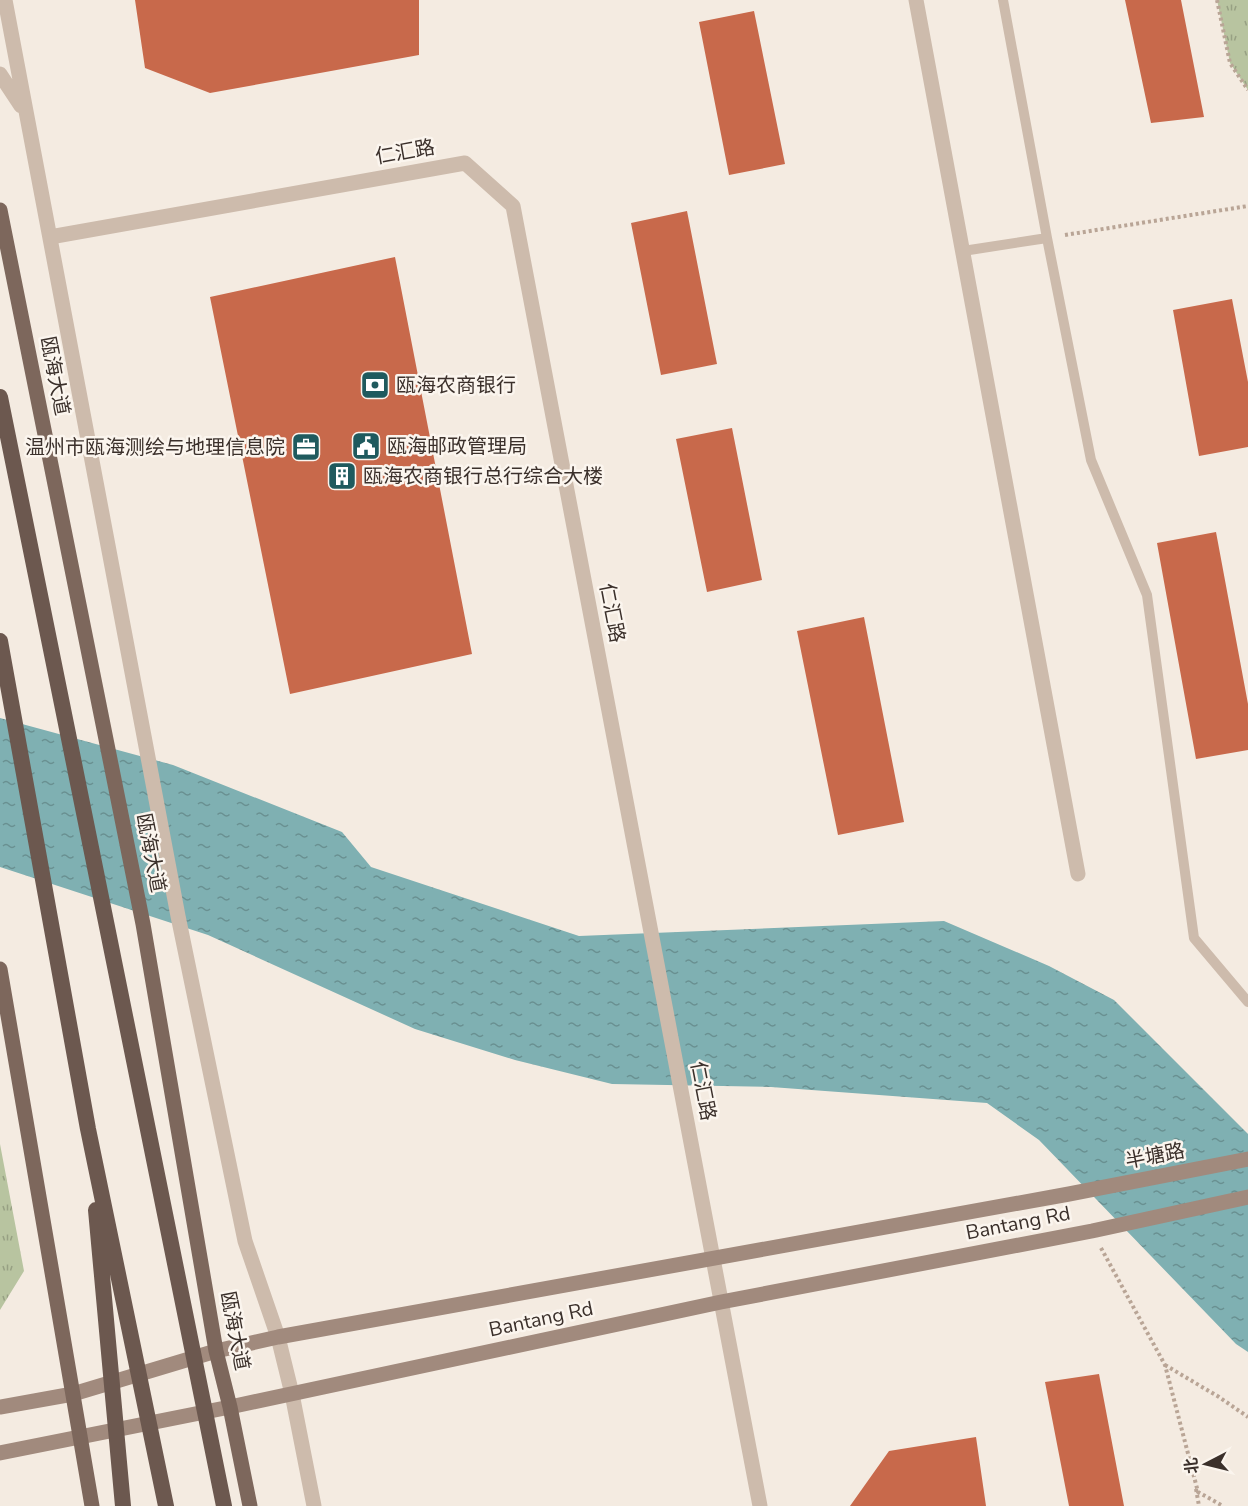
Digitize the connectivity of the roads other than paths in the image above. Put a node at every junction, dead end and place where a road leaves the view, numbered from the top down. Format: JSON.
{"nodes":[{"id":1,"x":5,"y":0,"type":"edge"},
{"id":2,"x":916,"y":0,"type":"edge"},
{"id":3,"x":1003,"y":0,"type":"edge"},
{"id":4,"x":0,"y":74,"type":"edge"},
{"id":5,"x":26,"y":114,"type":"junction"},
{"id":6,"x":0,"y":210,"type":"edge"},
{"id":7,"x":50,"y":237,"type":"junction"},
{"id":8,"x":1047,"y":238,"type":"junction"},
{"id":9,"x":963,"y":251,"type":"junction"},
{"id":10,"x":0,"y":397,"type":"edge"},
{"id":11,"x":0,"y":641,"type":"edge"},
{"id":12,"x":1078,"y":874,"type":"dead end"},
{"id":13,"x":0,"y":969,"type":"edge"},
{"id":14,"x":1248,"y":1002,"type":"edge"},
{"id":15,"x":88,"y":1129,"type":"junction"},
{"id":16,"x":1248,"y":1159,"type":"edge"},
{"id":17,"x":1069,"y":1194,"type":"joint"},
{"id":18,"x":1248,"y":1197,"type":"edge"},
{"id":19,"x":713,"y":1257,"type":"junction"},
{"id":20,"x":721,"y":1302,"type":"junction"},
{"id":21,"x":278,"y":1336,"type":"junction"},
{"id":22,"x":216,"y":1351,"type":"junction"},
{"id":23,"x":73,"y":1394,"type":"junction"},
{"id":24,"x":292,"y":1394,"type":"junction"},
{"id":25,"x":0,"y":1407,"type":"edge"},
{"id":26,"x":230,"y":1407,"type":"junction"},
{"id":27,"x":80,"y":1437,"type":"junction"},
{"id":28,"x":0,"y":1453,"type":"edge"},
{"id":29,"x":92,"y":1506,"type":"edge"},
{"id":30,"x":123,"y":1506,"type":"edge"},
{"id":31,"x":166,"y":1506,"type":"edge"},
{"id":32,"x":224,"y":1506,"type":"edge"},
{"id":33,"x":250,"y":1506,"type":"edge"},
{"id":34,"x":314,"y":1506,"type":"edge"},
{"id":35,"x":760,"y":1506,"type":"edge"}],
"edges":[{"from":1,"to":5,"type":"street"},
{"from":2,"to":9,"type":"street"},
{"from":3,"to":8,"type":"lane"},
{"from":4,"to":5,"type":"street"},
{"from":5,"to":7,"type":"street"},
{"from":6,"to":22,"type":"main road","name":"瓯海大道"},
{"from":7,"to":19,"type":"street","name":"仁汇路"},
{"from":7,"to":21,"type":"street"},
{"from":8,"to":9,"type":"lane"},
{"from":8,"to":14,"type":"lane"},
{"from":9,"to":12,"type":"street"},
{"from":10,"to":32,"type":"highway","bridge":true},
{"from":11,"to":15,"type":"highway","bridge":true},
{"from":13,"to":23,"type":"main road"},
{"from":15,"to":30,"type":"highway","bridge":true},
{"from":15,"to":31,"type":"highway","bridge":true},
{"from":16,"to":17,"type":"main road","name":"半塘路"},
{"from":17,"to":19,"type":"main road","name":"Bantang Rd"},
{"from":18,"to":20,"type":"main road","name":"Bantang Rd"},
{"from":19,"to":20,"type":"street","name":"仁汇路"},
{"from":19,"to":21,"type":"main road","name":"Bantang Rd"},
{"from":20,"to":24,"type":"main road","name":"Bantang Rd"},
{"from":20,"to":35,"type":"street","name":"仁汇路"},
{"from":21,"to":22,"type":"main road","name":"Bantang Rd"},
{"from":21,"to":24,"type":"street"},
{"from":22,"to":23,"type":"main road","name":"Bantang Rd"},
{"from":22,"to":26,"type":"main road","name":"瓯海大道"},
{"from":23,"to":25,"type":"main road","name":"Bantang Rd"},
{"from":23,"to":27,"type":"main road"},
{"from":24,"to":26,"type":"main road","name":"Bantang Rd"},
{"from":24,"to":34,"type":"street"},
{"from":26,"to":27,"type":"main road","name":"Bantang Rd"},
{"from":26,"to":33,"type":"main road","name":"瓯海大道"},
{"from":27,"to":28,"type":"main road","name":"Bantang Rd"},
{"from":27,"to":29,"type":"main road"}]}
